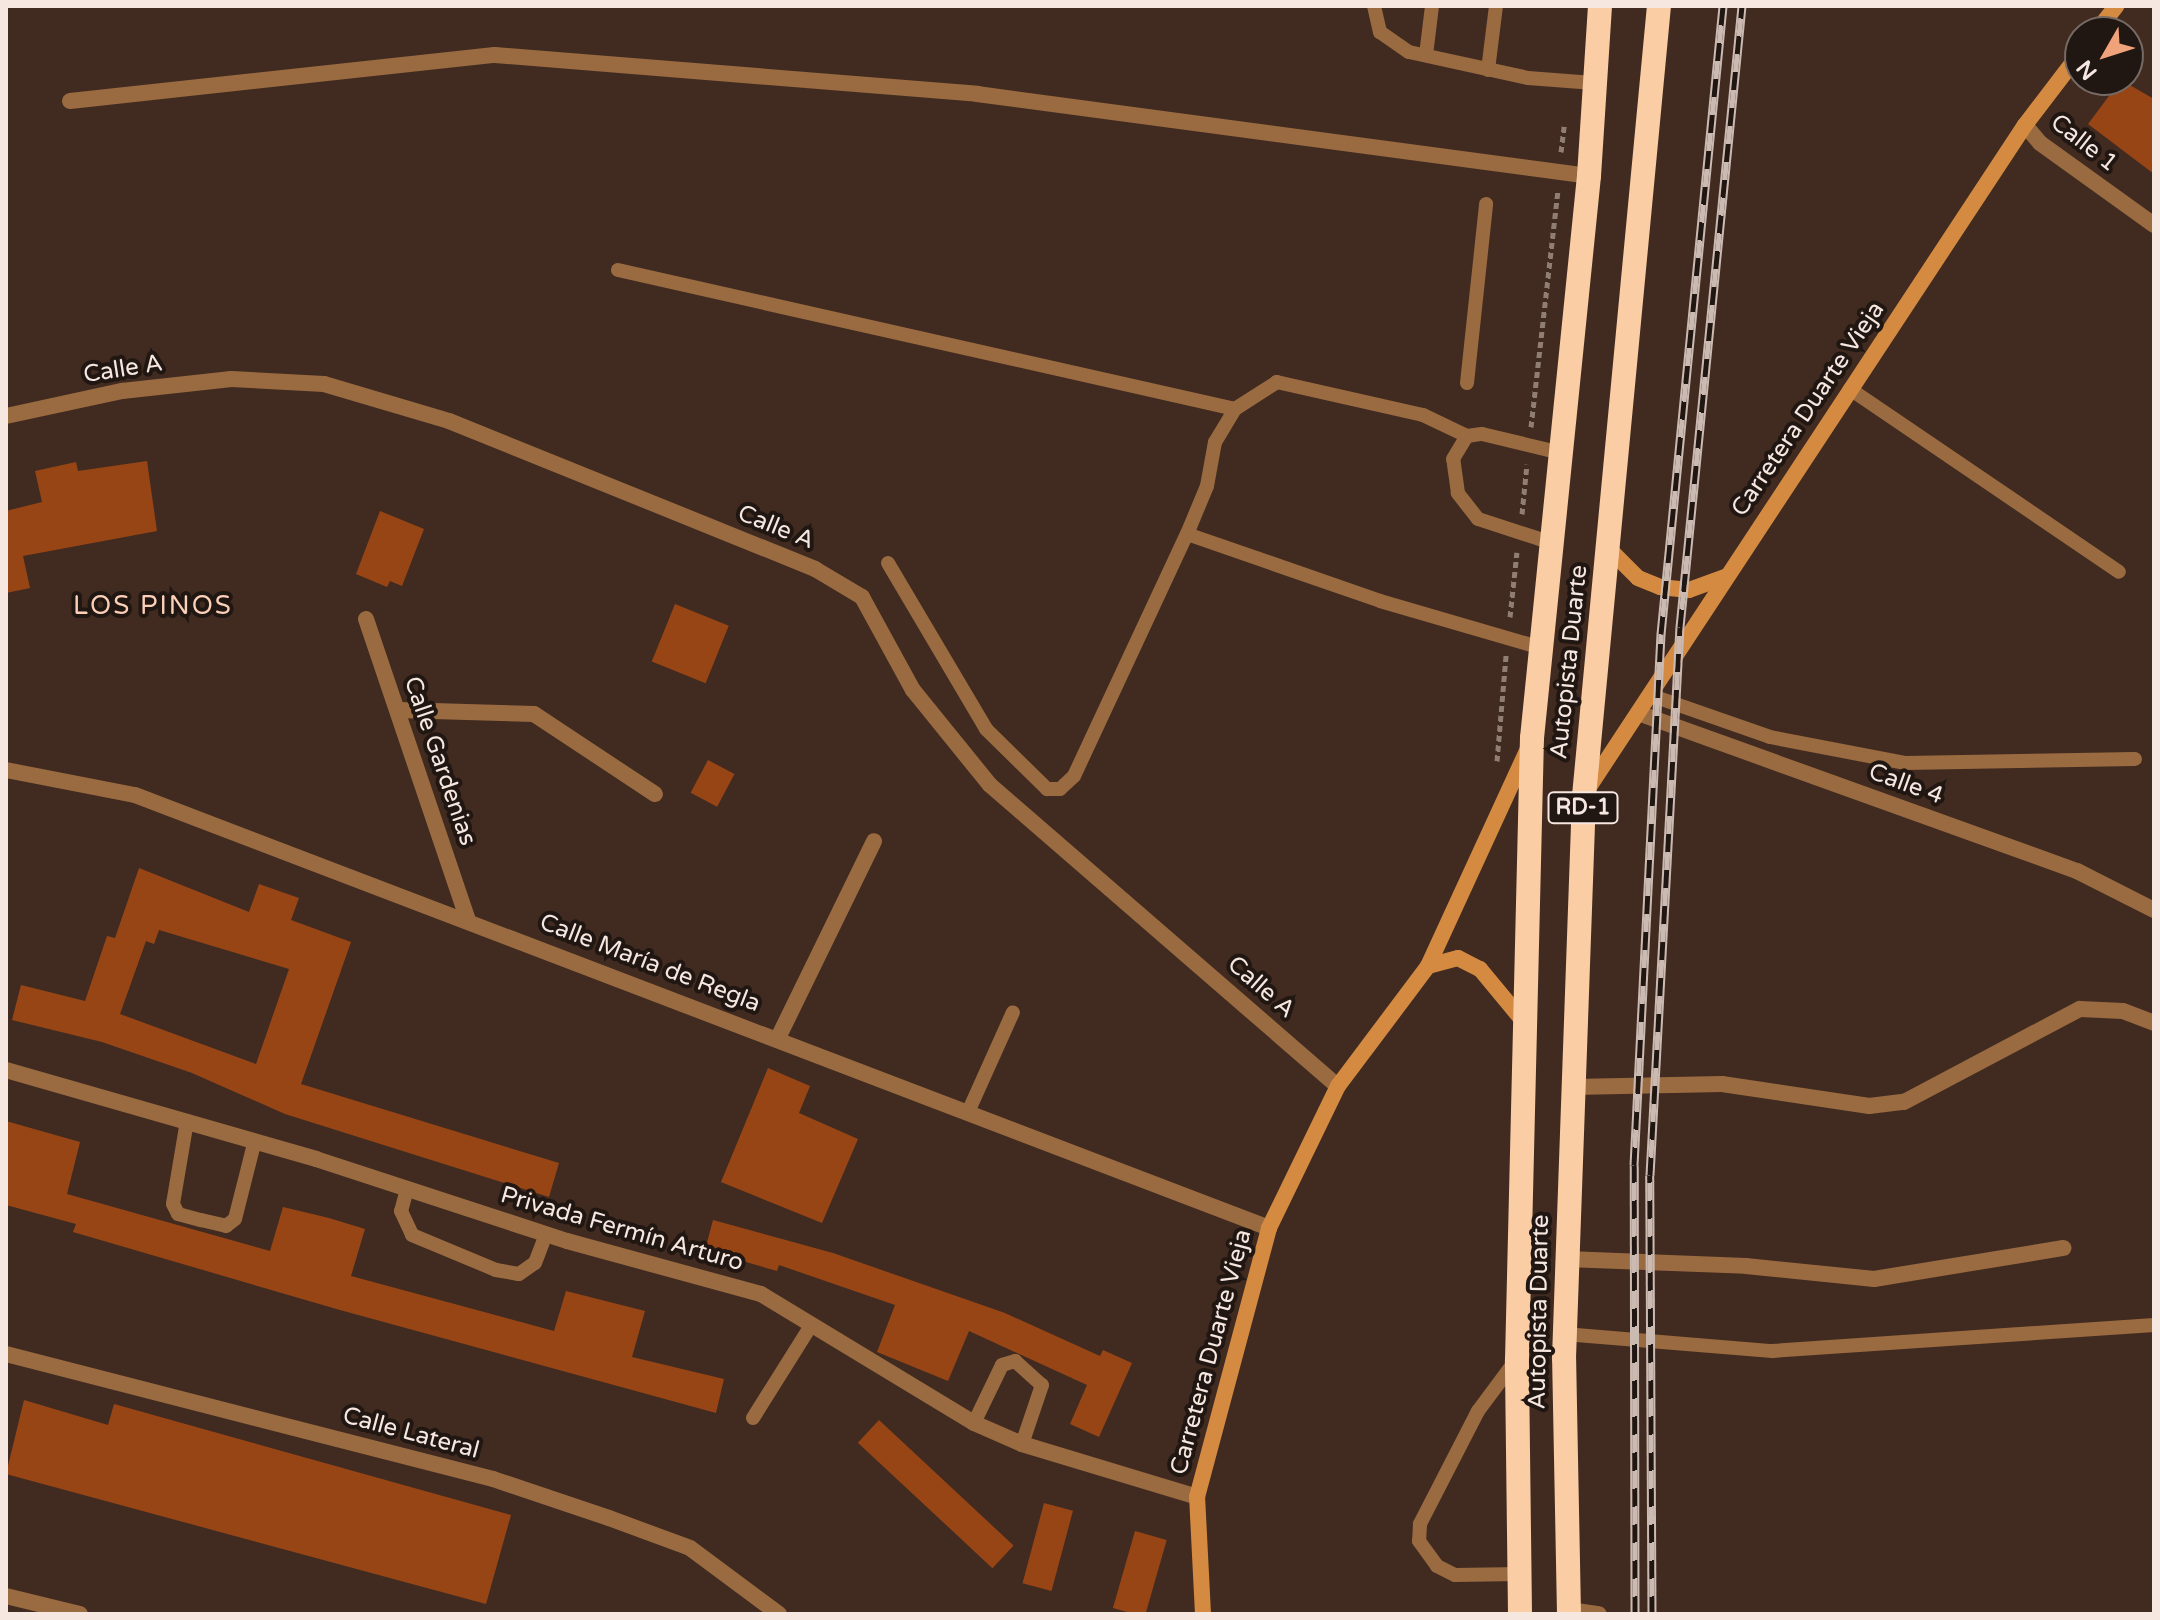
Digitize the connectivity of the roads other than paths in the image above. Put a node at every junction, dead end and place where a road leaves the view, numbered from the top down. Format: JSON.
{"nodes":[{"id":1,"x":1374,"y":6,"type":"edge"},
{"id":2,"x":1432,"y":6,"type":"edge"},
{"id":3,"x":1496,"y":6,"type":"edge"},
{"id":4,"x":1600,"y":6,"type":"edge"},
{"id":5,"x":1659,"y":6,"type":"edge"},
{"id":6,"x":1426,"y":55,"type":"junction"},
{"id":7,"x":1488,"y":70,"type":"junction"},
{"id":8,"x":2064,"y":74,"type":"edge"},
{"id":9,"x":1594,"y":83,"type":"junction"},
{"id":10,"x":70,"y":101,"type":"dead end"},
{"id":11,"x":2025,"y":125,"type":"junction"},
{"id":12,"x":1589,"y":176,"type":"junction"},
{"id":13,"x":1486,"y":204,"type":"dead end"},
{"id":14,"x":2154,"y":225,"type":"edge"},
{"id":15,"x":618,"y":270,"type":"dead end"},
{"id":16,"x":1467,"y":383,"type":"dead end"},
{"id":17,"x":1850,"y":389,"type":"junction"},
{"id":18,"x":1235,"y":409,"type":"junction"},
{"id":19,"x":6,"y":416,"type":"edge"},
{"id":20,"x":1467,"y":436,"type":"junction"},
{"id":21,"x":1561,"y":453,"type":"junction"},
{"id":22,"x":1187,"y":534,"type":"junction"},
{"id":23,"x":1552,"y":543,"type":"junction"},
{"id":24,"x":1608,"y":548,"type":"junction"},
{"id":25,"x":888,"y":563,"type":"dead end"},
{"id":26,"x":2119,"y":572,"type":"dead end"},
{"id":27,"x":1726,"y":576,"type":"junction"},
{"id":28,"x":366,"y":619,"type":"dead end"},
{"id":29,"x":1542,"y":648,"type":"junction"},
{"id":30,"x":1650,"y":695,"type":"junction"},
{"id":31,"x":398,"y":710,"type":"junction"},
{"id":32,"x":1638,"y":713,"type":"junction"},
{"id":33,"x":1532,"y":738,"type":"junction"},
{"id":34,"x":2135,"y":759,"type":"dead end"},
{"id":35,"x":6,"y":770,"type":"edge"},
{"id":36,"x":655,"y":794,"type":"dead end"},
{"id":37,"x":1584,"y":796,"type":"junction"},
{"id":38,"x":874,"y":841,"type":"dead end"},
{"id":39,"x":2154,"y":910,"type":"edge"},
{"id":40,"x":467,"y":918,"type":"junction"},
{"id":41,"x":1428,"y":966,"type":"junction"},
{"id":42,"x":1013,"y":1012,"type":"dead end"},
{"id":43,"x":2154,"y":1023,"type":"edge"},
{"id":44,"x":1525,"y":1024,"type":"junction"},
{"id":45,"x":778,"y":1038,"type":"junction"},
{"id":46,"x":6,"y":1070,"type":"edge"},
{"id":47,"x":1338,"y":1086,"type":"junction"},
{"id":48,"x":1573,"y":1087,"type":"junction"},
{"id":49,"x":969,"y":1110,"type":"junction"},
{"id":50,"x":187,"y":1121,"type":"junction"},
{"id":51,"x":255,"y":1140,"type":"junction"},
{"id":52,"x":407,"y":1189,"type":"junction"},
{"id":53,"x":1269,"y":1228,"type":"junction"},
{"id":54,"x":546,"y":1235,"type":"junction"},
{"id":55,"x":2063,"y":1248,"type":"dead end"},
{"id":56,"x":1567,"y":1259,"type":"junction"},
{"id":57,"x":2154,"y":1325,"type":"edge"},
{"id":58,"x":810,"y":1327,"type":"junction"},
{"id":59,"x":1564,"y":1334,"type":"junction"},
{"id":60,"x":6,"y":1354,"type":"edge"},
{"id":61,"x":1517,"y":1360,"type":"junction"},
{"id":62,"x":753,"y":1418,"type":"dead end"},
{"id":63,"x":974,"y":1423,"type":"junction"},
{"id":64,"x":1022,"y":1444,"type":"junction"},
{"id":65,"x":1197,"y":1497,"type":"junction"},
{"id":66,"x":1519,"y":1574,"type":"junction"},
{"id":67,"x":6,"y":1596,"type":"edge"},
{"id":68,"x":1569,"y":1612,"type":"edge"},
{"id":69,"x":80,"y":1614,"type":"edge"},
{"id":70,"x":779,"y":1614,"type":"edge"},
{"id":71,"x":1203,"y":1614,"type":"edge"},
{"id":72,"x":1520,"y":1614,"type":"edge"},
{"id":73,"x":1599,"y":1614,"type":"edge"}],
"edges":[{"from":1,"to":6,"type":"lane"},
{"from":2,"to":6,"type":"lane"},
{"from":3,"to":7,"type":"lane"},
{"from":4,"to":9,"type":"highway","name":"Autopista Duarte","number":"RD-1"},
{"from":5,"to":24,"type":"highway","name":"Autopista Duarte","number":"RD-1"},
{"from":6,"to":7,"type":"lane"},
{"from":7,"to":9,"type":"lane"},
{"from":8,"to":11,"type":"main road","name":"Carretera Duarte Vieja"},
{"from":9,"to":12,"type":"highway","name":"Autopista Duarte","number":"RD-1"},
{"from":10,"to":12,"type":"street"},
{"from":11,"to":14,"type":"street","name":"Calle 1"},
{"from":11,"to":17,"type":"main road","name":"Carretera Duarte Vieja"},
{"from":12,"to":21,"type":"highway","name":"Autopista Duarte","number":"RD-1"},
{"from":13,"to":16,"type":"lane"},
{"from":15,"to":18,"type":"lane"},
{"from":17,"to":26,"type":"lane"},
{"from":17,"to":27,"type":"main road","name":"Carretera Duarte Vieja"},
{"from":18,"to":20,"type":"lane"},
{"from":18,"to":22,"type":"lane"},
{"from":19,"to":47,"type":"street","name":"Calle A"},
{"from":20,"to":21,"type":"lane"},
{"from":20,"to":23,"type":"lane"},
{"from":21,"to":23,"type":"highway","name":"Autopista Duarte","number":"RD-1"},
{"from":22,"to":25,"type":"lane"},
{"from":22,"to":29,"type":"lane"},
{"from":23,"to":29,"type":"highway","name":"Autopista Duarte","number":"RD-1"},
{"from":24,"to":27,"type":"main road"},
{"from":24,"to":37,"type":"highway","name":"Autopista Duarte","number":"RD-1"},
{"from":27,"to":30,"type":"main road","name":"Carretera Duarte Vieja"},
{"from":28,"to":31,"type":"street","name":"Calle Gardenias"},
{"from":29,"to":33,"type":"highway","name":"Autopista Duarte","number":"RD-1"},
{"from":30,"to":32,"type":"main road","name":"Carretera Duarte Vieja"},
{"from":30,"to":34,"type":"lane"},
{"from":31,"to":36,"type":"street"},
{"from":31,"to":40,"type":"street","name":"Calle Gardenias"},
{"from":32,"to":37,"type":"main road","name":"Carretera Duarte Vieja"},
{"from":32,"to":39,"type":"street","name":"Calle 4"},
{"from":33,"to":41,"type":"main road","name":"Carretera Duarte Vieja"},
{"from":33,"to":44,"type":"highway","name":"Autopista Duarte","number":"RD-1"},
{"from":35,"to":40,"type":"street","name":"Calle María de Regla"},
{"from":37,"to":48,"type":"highway","name":"Autopista Duarte","number":"RD-1"},
{"from":38,"to":45,"type":"street"},
{"from":40,"to":45,"type":"street","name":"Calle María de Regla"},
{"from":41,"to":44,"type":"main road"},
{"from":41,"to":47,"type":"main road","name":"Carretera Duarte Vieja"},
{"from":42,"to":49,"type":"lane"},
{"from":43,"to":48,"type":"street"},
{"from":44,"to":61,"type":"highway","name":"Autopista Duarte","number":"RD-1"},
{"from":45,"to":49,"type":"street","name":"Calle María de Regla"},
{"from":46,"to":50,"type":"street","name":"Privada Fermín Arturo"},
{"from":47,"to":53,"type":"main road","name":"Carretera Duarte Vieja"},
{"from":48,"to":56,"type":"highway","name":"Autopista Duarte","number":"RD-1"},
{"from":49,"to":53,"type":"street","name":"Calle María de Regla"},
{"from":50,"to":51,"type":"street","name":"Privada Fermín Arturo"},
{"from":50,"to":51,"type":"lane"},
{"from":51,"to":52,"type":"street","name":"Privada Fermín Arturo"},
{"from":52,"to":54,"type":"street","name":"Privada Fermín Arturo"},
{"from":52,"to":54,"type":"lane"},
{"from":53,"to":65,"type":"main road","name":"Carretera Duarte Vieja"},
{"from":54,"to":58,"type":"street","name":"Privada Fermín Arturo"},
{"from":55,"to":56,"type":"street"},
{"from":56,"to":59,"type":"highway","name":"Autopista Duarte","number":"RD-1"},
{"from":57,"to":59,"type":"lane"},
{"from":58,"to":62,"type":"lane"},
{"from":58,"to":63,"type":"street","name":"Privada Fermín Arturo"},
{"from":59,"to":68,"type":"highway","name":"Autopista Duarte","number":"RD-1"},
{"from":60,"to":70,"type":"street","name":"Calle Lateral"},
{"from":61,"to":66,"type":"highway","name":"Autopista Duarte","number":"RD-1"},
{"from":61,"to":66,"type":"lane"},
{"from":63,"to":64,"type":"street","name":"Privada Fermín Arturo"},
{"from":63,"to":64,"type":"lane"},
{"from":64,"to":65,"type":"street","name":"Privada Fermín Arturo"},
{"from":65,"to":71,"type":"main road","name":"Carretera Duarte Vieja"},
{"from":66,"to":72,"type":"highway","name":"Autopista Duarte","number":"RD-1"},
{"from":67,"to":69,"type":"street"},
{"from":68,"to":73,"type":"street"}]}
